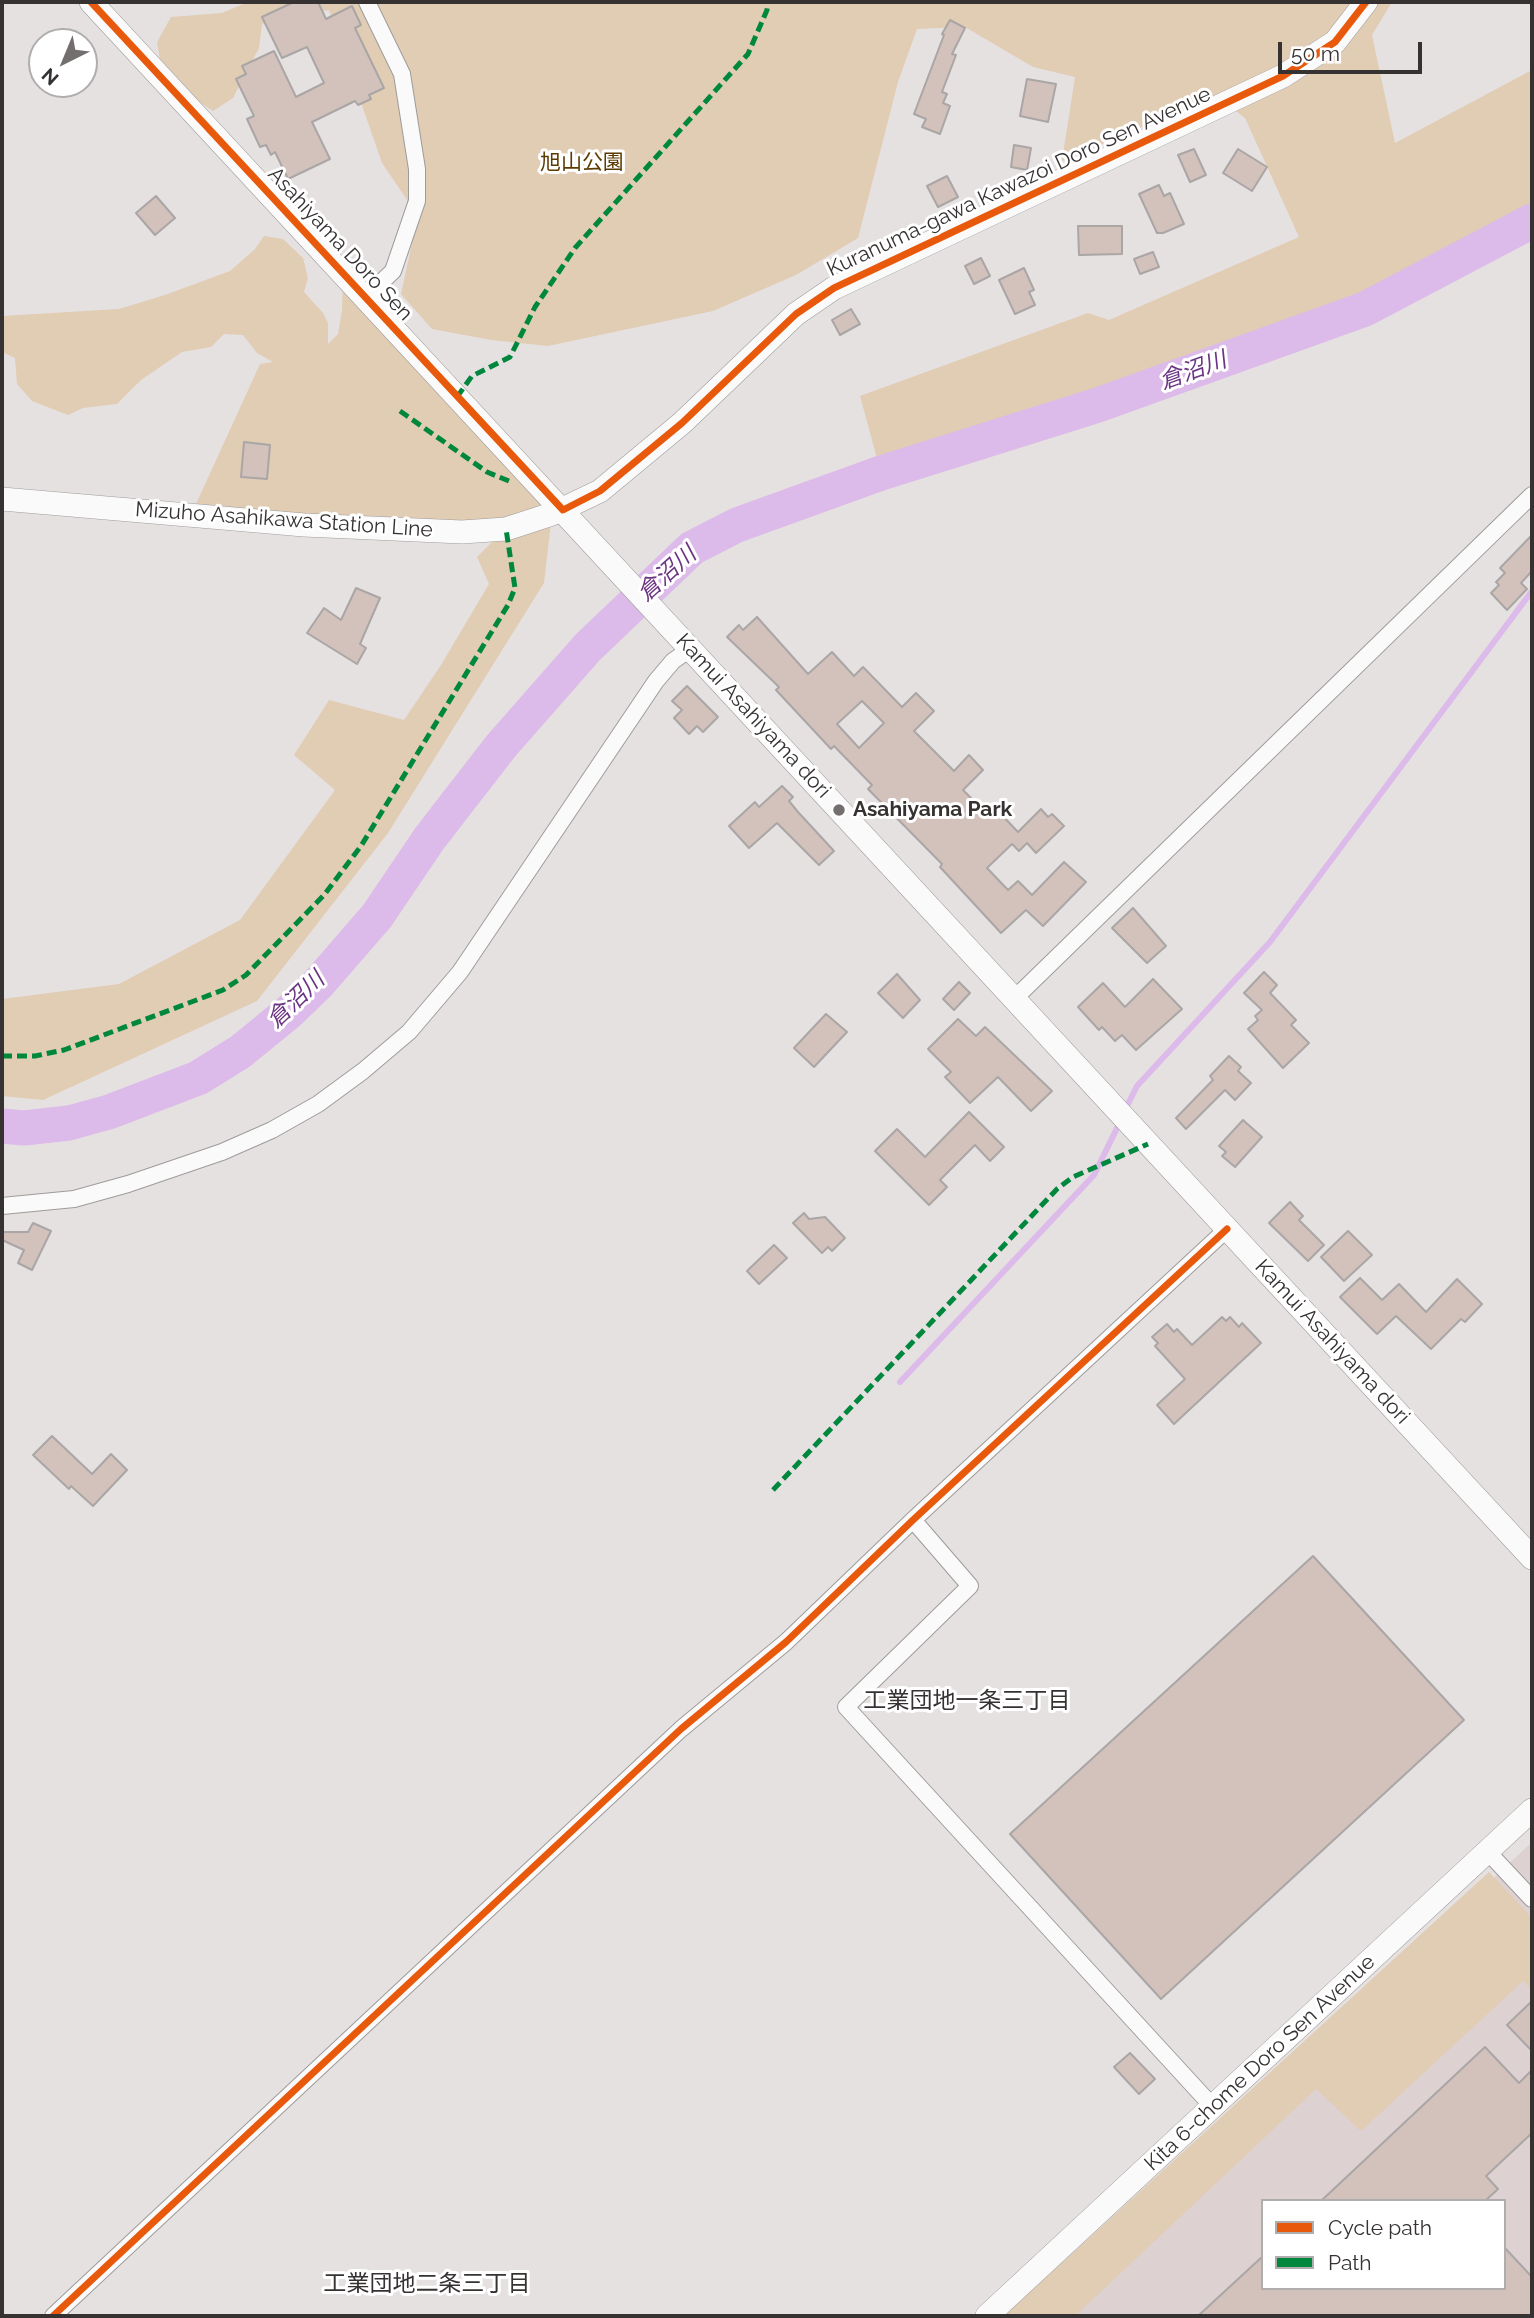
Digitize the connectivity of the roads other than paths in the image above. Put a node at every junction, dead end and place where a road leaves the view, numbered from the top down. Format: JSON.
{"nodes":[{"id":1,"x":91,"y":2,"type":"edge"},
{"id":2,"x":367,"y":2,"type":"edge"},
{"id":3,"x":1366,"y":2,"type":"edge"},
{"id":4,"x":365,"y":298,"type":"junction"},
{"id":5,"x":1532,"y":495,"type":"edge"},
{"id":6,"x":2,"y":499,"type":"edge"},
{"id":7,"x":563,"y":510,"type":"junction"},
{"id":8,"x":690,"y":649,"type":"junction"},
{"id":9,"x":1014,"y":999,"type":"junction"},
{"id":10,"x":2,"y":1206,"type":"edge"},
{"id":11,"x":1227,"y":1229,"type":"junction"},
{"id":12,"x":913,"y":1520,"type":"junction"},
{"id":13,"x":1532,"y":1558,"type":"edge"},
{"id":14,"x":1532,"y":1810,"type":"edge"},
{"id":15,"x":1488,"y":1852,"type":"junction"},
{"id":16,"x":1532,"y":1899,"type":"edge"},
{"id":17,"x":1213,"y":2107,"type":"junction"},
{"id":18,"x":53,"y":2316,"type":"edge"},
{"id":19,"x":987,"y":2316,"type":"edge"}],
"edges":[{"from":1,"to":4,"type":"street","name":"Asahiyama Doro Sen"},
{"from":2,"to":4,"type":"street"},
{"from":3,"to":7,"type":"street","name":"Kuranuma-gawa Kawazoi Doro Sen Avenue"},
{"from":4,"to":7,"type":"street","name":"Asahiyama Doro Sen"},
{"from":5,"to":9,"type":"street"},
{"from":6,"to":7,"type":"street","name":"Mizuho Asahikawa Station Line"},
{"from":7,"to":8,"type":"street","name":"Kamui Asahiyama dori"},
{"from":8,"to":9,"type":"street","name":"Kamui Asahiyama dori"},
{"from":8,"to":10,"type":"street"},
{"from":9,"to":11,"type":"street","name":"Kamui Asahiyama dori"},
{"from":11,"to":12,"type":"street"},
{"from":11,"to":13,"type":"street","name":"Kamui Asahiyama dori"},
{"from":12,"to":17,"type":"street"},
{"from":12,"to":18,"type":"street"},
{"from":14,"to":15,"type":"street","name":"Kita 6-chome Doro Sen Avenue"},
{"from":15,"to":16,"type":"street"},
{"from":15,"to":17,"type":"street","name":"Kita 6-chome Doro Sen Avenue"},
{"from":17,"to":19,"type":"street","name":"Kita 6-chome Doro Sen Avenue"}]}
